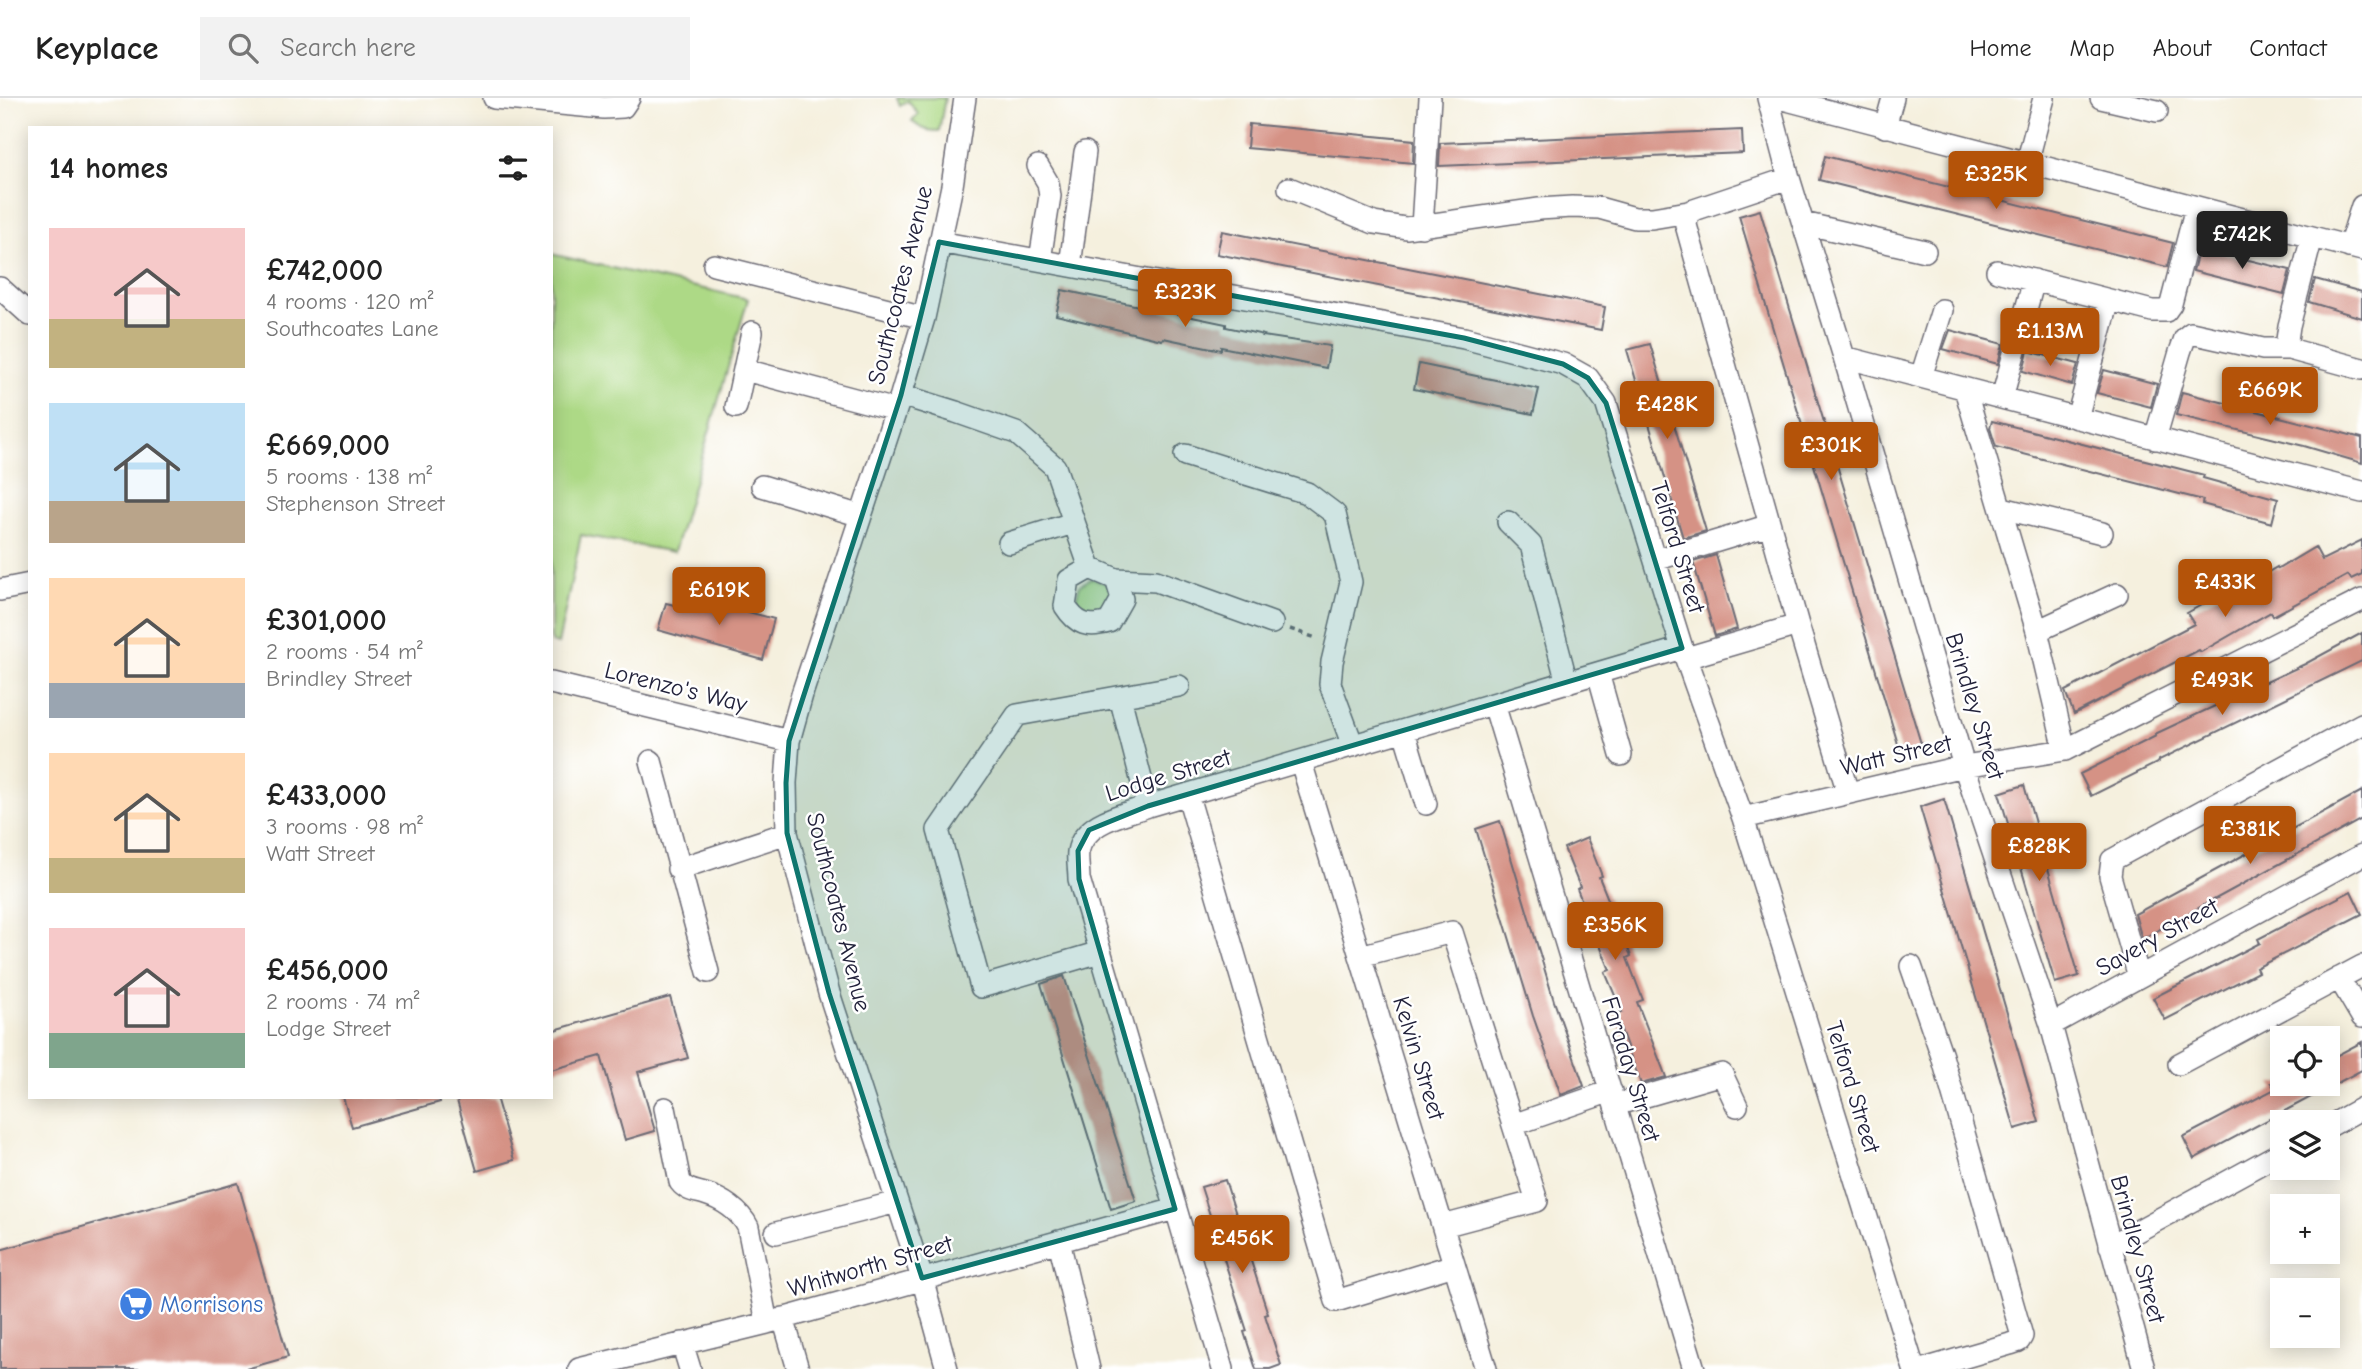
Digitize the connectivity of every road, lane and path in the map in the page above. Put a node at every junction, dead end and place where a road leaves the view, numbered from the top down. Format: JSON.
{"nodes":[{"id":1,"x":494,"y":98,"type":"edge"},
{"id":2,"x":629,"y":98,"type":"edge"},
{"id":3,"x":965,"y":98,"type":"edge"},
{"id":4,"x":1430,"y":98,"type":"edge"},
{"id":5,"x":1768,"y":98,"type":"edge"},
{"id":6,"x":1779,"y":98,"type":"edge"},
{"id":7,"x":1893,"y":98,"type":"edge"},
{"id":8,"x":2044,"y":98,"type":"edge"},
{"id":9,"x":2101,"y":98,"type":"edge"},
{"id":10,"x":2157,"y":111,"type":"dead end"},
{"id":11,"x":1885,"y":127,"type":"junction"},
{"id":12,"x":1085,"y":152,"type":"dead end"},
{"id":13,"x":2027,"y":163,"type":"junction"},
{"id":14,"x":1038,"y":166,"type":"dead end"},
{"id":15,"x":1788,"y":178,"type":"junction"},
{"id":16,"x":1289,"y":188,"type":"dead end"},
{"id":17,"x":2362,"y":206,"type":"edge"},
{"id":18,"x":2196,"y":208,"type":"junction"},
{"id":19,"x":1688,"y":212,"type":"junction"},
{"id":20,"x":1803,"y":223,"type":"junction"},
{"id":21,"x":1422,"y":227,"type":"junction"},
{"id":22,"x":2312,"y":237,"type":"junction"},
{"id":23,"x":939,"y":242,"type":"junction"},
{"id":24,"x":2355,"y":248,"type":"edge"},
{"id":25,"x":1925,"y":251,"type":"dead end"},
{"id":26,"x":1040,"y":260,"type":"junction"},
{"id":27,"x":714,"y":265,"type":"dead end"},
{"id":28,"x":1070,"y":266,"type":"junction"},
{"id":29,"x":1997,"y":271,"type":"dead end"},
{"id":30,"x":2034,"y":281,"type":"junction"},
{"id":31,"x":0,"y":288,"type":"edge"},
{"id":32,"x":2109,"y":300,"type":"junction"},
{"id":33,"x":1942,"y":310,"type":"dead end"},
{"id":34,"x":28,"y":313,"type":"edge"},
{"id":35,"x":924,"y":318,"type":"junction"},
{"id":36,"x":752,"y":332,"type":"dead end"},
{"id":37,"x":2289,"y":349,"type":"junction"},
{"id":38,"x":1844,"y":357,"type":"junction"},
{"id":39,"x":2362,"y":369,"type":"edge"},
{"id":40,"x":745,"y":370,"type":"junction"},
{"id":41,"x":1922,"y":377,"type":"junction"},
{"id":42,"x":1965,"y":389,"type":"junction"},
{"id":43,"x":2003,"y":398,"type":"junction"},
{"id":44,"x":899,"y":402,"type":"junction"},
{"id":45,"x":736,"y":407,"type":"dead end"},
{"id":46,"x":2077,"y":418,"type":"junction"},
{"id":47,"x":2155,"y":439,"type":"junction"},
{"id":48,"x":1185,"y":455,"type":"dead end"},
{"id":49,"x":762,"y":486,"type":"dead end"},
{"id":50,"x":2362,"y":492,"type":"edge"},
{"id":51,"x":2002,"y":508,"type":"junction"},
{"id":52,"x":861,"y":516,"type":"junction"},
{"id":53,"x":1508,"y":522,"type":"dead end"},
{"id":54,"x":1073,"y":523,"type":"junction"},
{"id":55,"x":1770,"y":525,"type":"junction"},
{"id":56,"x":2102,"y":533,"type":"dead end"},
{"id":57,"x":1009,"y":543,"type":"dead end"},
{"id":58,"x":1654,"y":559,"type":"junction"},
{"id":59,"x":1090,"y":568,"type":"junction"},
{"id":60,"x":1116,"y":579,"type":"junction"},
{"id":61,"x":28,"y":584,"type":"edge"},
{"id":62,"x":0,"y":590,"type":"edge"},
{"id":63,"x":2117,"y":594,"type":"dead end"},
{"id":64,"x":2362,"y":600,"type":"edge"},
{"id":65,"x":1272,"y":623,"type":"joint"},
{"id":66,"x":1798,"y":625,"type":"junction"},
{"id":67,"x":2037,"y":631,"type":"junction"},
{"id":68,"x":1336,"y":645,"type":"junction"},
{"id":69,"x":1684,"y":653,"type":"junction"},
{"id":70,"x":1598,"y":673,"type":"junction"},
{"id":71,"x":1567,"y":683,"type":"junction"},
{"id":72,"x":553,"y":684,"type":"edge"},
{"id":73,"x":1179,"y":686,"type":"dead end"},
{"id":74,"x":1119,"y":697,"type":"junction"},
{"id":75,"x":1494,"y":704,"type":"junction"},
{"id":76,"x":2362,"y":724,"type":"edge"},
{"id":77,"x":1404,"y":731,"type":"junction"},
{"id":78,"x":789,"y":741,"type":"junction"},
{"id":79,"x":1353,"y":746,"type":"junction"},
{"id":80,"x":2065,"y":750,"type":"junction"},
{"id":81,"x":1621,"y":755,"type":"dead end"},
{"id":82,"x":651,"y":761,"type":"dead end"},
{"id":83,"x":1301,"y":762,"type":"junction"},
{"id":84,"x":1964,"y":766,"type":"junction"},
{"id":85,"x":1848,"y":793,"type":"junction"},
{"id":86,"x":1188,"y":796,"type":"junction"},
{"id":87,"x":1426,"y":804,"type":"dead end"},
{"id":88,"x":1148,"y":806,"type":"junction"},
{"id":89,"x":1743,"y":818,"type":"junction"},
{"id":90,"x":787,"y":833,"type":"junction"},
{"id":91,"x":2360,"y":861,"type":"edge"},
{"id":92,"x":678,"y":869,"type":"junction"},
{"id":93,"x":1100,"y":952,"type":"junction"},
{"id":94,"x":1360,"y":956,"type":"junction"},
{"id":95,"x":1911,"y":966,"type":"dead end"},
{"id":96,"x":2362,"y":966,"type":"edge"},
{"id":97,"x":708,"y":972,"type":"dead end"},
{"id":98,"x":2139,"y":977,"type":"junction"},
{"id":99,"x":2339,"y":978,"type":"junction"},
{"id":100,"x":2362,"y":1017,"type":"edge"},
{"id":101,"x":2051,"y":1024,"type":"junction"},
{"id":102,"x":2179,"y":1064,"type":"dead end"},
{"id":103,"x":1613,"y":1098,"type":"junction"},
{"id":104,"x":1737,"y":1106,"type":"dead end"},
{"id":105,"x":665,"y":1108,"type":"dead end"},
{"id":106,"x":2362,"y":1108,"type":"edge"},
{"id":107,"x":2340,"y":1120,"type":"edge"},
{"id":108,"x":1513,"y":1125,"type":"junction"},
{"id":109,"x":2270,"y":1159,"type":"edge"},
{"id":110,"x":897,"y":1202,"type":"junction"},
{"id":111,"x":1175,"y":1209,"type":"junction"},
{"id":112,"x":1443,"y":1226,"type":"junction"},
{"id":113,"x":776,"y":1233,"type":"dead end"},
{"id":114,"x":1059,"y":1241,"type":"junction"},
{"id":115,"x":2110,"y":1246,"type":"junction"},
{"id":116,"x":1454,"y":1265,"type":"junction"},
{"id":117,"x":922,"y":1278,"type":"junction"},
{"id":118,"x":775,"y":1320,"type":"junction"},
{"id":119,"x":682,"y":1343,"type":"junction"},
{"id":120,"x":579,"y":1369,"type":"edge"},
{"id":121,"x":690,"y":1369,"type":"edge"},
{"id":122,"x":798,"y":1369,"type":"edge"},
{"id":123,"x":947,"y":1369,"type":"edge"},
{"id":124,"x":1089,"y":1369,"type":"edge"},
{"id":125,"x":1223,"y":1369,"type":"edge"},
{"id":126,"x":1486,"y":1369,"type":"edge"},
{"id":127,"x":1695,"y":1369,"type":"edge"},
{"id":128,"x":1914,"y":1369,"type":"edge"},
{"id":129,"x":1924,"y":1369,"type":"edge"},
{"id":130,"x":2144,"y":1369,"type":"edge"}],
"edges":[{"from":1,"to":2,"type":"street"},
{"from":3,"to":23,"type":"street","name":"Southcoates Avenue"},
{"from":4,"to":21,"type":"street"},
{"from":5,"to":15,"type":"street","name":"Brindley Street"},
{"from":6,"to":11,"type":"street"},
{"from":7,"to":11,"type":"street"},
{"from":8,"to":13,"type":"street"},
{"from":9,"to":10,"type":"street"},
{"from":11,"to":13,"type":"street"},
{"from":12,"to":28,"type":"street"},
{"from":13,"to":18,"type":"street"},
{"from":14,"to":26,"type":"street"},
{"from":15,"to":19,"type":"street"},
{"from":15,"to":20,"type":"street","name":"Brindley Street"},
{"from":16,"to":21,"type":"street"},
{"from":17,"to":24,"type":"street"},
{"from":18,"to":22,"type":"street"},
{"from":18,"to":32,"type":"street"},
{"from":19,"to":21,"type":"street"},
{"from":19,"to":55,"type":"street"},
{"from":20,"to":25,"type":"street"},
{"from":20,"to":38,"type":"street","name":"Brindley Street"},
{"from":22,"to":24,"type":"street"},
{"from":22,"to":37,"type":"street"},
{"from":23,"to":26,"type":"street","name":"Telford Street"},
{"from":23,"to":35,"type":"street","name":"Southcoates Avenue"},
{"from":26,"to":28,"type":"street","name":"Telford Street"},
{"from":27,"to":35,"type":"street"},
{"from":28,"to":58,"type":"street","name":"Telford Street"},
{"from":29,"to":30,"type":"street"},
{"from":30,"to":32,"type":"street"},
{"from":30,"to":43,"type":"street"},
{"from":31,"to":34,"type":"street"},
{"from":32,"to":46,"type":"street"},
{"from":33,"to":41,"type":"street"},
{"from":35,"to":44,"type":"street","name":"Southcoates Avenue"},
{"from":36,"to":40,"type":"street"},
{"from":37,"to":39,"type":"street"},
{"from":37,"to":47,"type":"street"},
{"from":38,"to":41,"type":"street"},
{"from":38,"to":84,"type":"street","name":"Brindley Street"},
{"from":40,"to":44,"type":"street"},
{"from":40,"to":45,"type":"street"},
{"from":41,"to":42,"type":"street"},
{"from":42,"to":43,"type":"street"},
{"from":42,"to":51,"type":"street"},
{"from":43,"to":46,"type":"street"},
{"from":44,"to":52,"type":"street","name":"Southcoates Avenue"},
{"from":44,"to":54,"type":"street"},
{"from":46,"to":47,"type":"street"},
{"from":47,"to":50,"type":"street"},
{"from":48,"to":68,"type":"street"},
{"from":49,"to":52,"type":"street"},
{"from":51,"to":56,"type":"street"},
{"from":51,"to":67,"type":"street"},
{"from":52,"to":78,"type":"street","name":"Southcoates Avenue"},
{"from":53,"to":71,"type":"street"},
{"from":54,"to":57,"type":"street"},
{"from":54,"to":59,"type":"street"},
{"from":55,"to":58,"type":"street"},
{"from":55,"to":66,"type":"street"},
{"from":58,"to":69,"type":"street","name":"Telford Street"},
{"from":59,"to":60,"type":"street"},
{"from":59,"to":60,"type":"street"},
{"from":60,"to":65,"type":"street"},
{"from":61,"to":62,"type":"street"},
{"from":63,"to":67,"type":"street"},
{"from":64,"to":80,"type":"street","name":"Watt Street"},
{"from":65,"to":68,"type":"path"},
{"from":66,"to":69,"type":"street","name":"Lodge Street"},
{"from":66,"to":85,"type":"street"},
{"from":67,"to":80,"type":"street"},
{"from":68,"to":79,"type":"street"},
{"from":69,"to":70,"type":"street","name":"Lodge Street"},
{"from":69,"to":89,"type":"street","name":"Telford Street"},
{"from":70,"to":71,"type":"street","name":"Lodge Street"},
{"from":70,"to":81,"type":"street"},
{"from":71,"to":75,"type":"street","name":"Lodge Street"},
{"from":72,"to":78,"type":"street","name":"Lorenzo's Way"},
{"from":73,"to":74,"type":"street"},
{"from":74,"to":88,"type":"street"},
{"from":74,"to":93,"type":"street"},
{"from":75,"to":77,"type":"street","name":"Lodge Street"},
{"from":75,"to":103,"type":"street","name":"Faraday Street"},
{"from":76,"to":98,"type":"street"},
{"from":77,"to":79,"type":"street","name":"Lodge Street"},
{"from":77,"to":87,"type":"street"},
{"from":78,"to":90,"type":"street","name":"Southcoates Avenue"},
{"from":79,"to":83,"type":"street","name":"Lodge Street"},
{"from":80,"to":84,"type":"street","name":"Watt Street"},
{"from":82,"to":92,"type":"street"},
{"from":83,"to":86,"type":"street","name":"Lodge Street"},
{"from":83,"to":94,"type":"street","name":"Kelvin Street"},
{"from":84,"to":85,"type":"street","name":"Watt Street"},
{"from":84,"to":101,"type":"street","name":"Brindley Street"},
{"from":85,"to":89,"type":"street","name":"Watt Street"},
{"from":86,"to":88,"type":"street","name":"Lodge Street"},
{"from":86,"to":116,"type":"street"},
{"from":88,"to":93,"type":"street","name":"Lodge Street"},
{"from":89,"to":128,"type":"street","name":"Telford Street"},
{"from":90,"to":92,"type":"street"},
{"from":90,"to":110,"type":"street","name":"Southcoates Avenue"},
{"from":91,"to":98,"type":"street","name":"Savery Street"},
{"from":92,"to":97,"type":"street"},
{"from":93,"to":111,"type":"street","name":"Lodge Street"},
{"from":94,"to":108,"type":"street"},
{"from":94,"to":112,"type":"street","name":"Kelvin Street"},
{"from":95,"to":129,"type":"street"},
{"from":96,"to":99,"type":"street"},
{"from":98,"to":101,"type":"street","name":"Savery Street"},
{"from":99,"to":100,"type":"street"},
{"from":99,"to":102,"type":"street"},
{"from":101,"to":115,"type":"street","name":"Brindley Street"},
{"from":103,"to":104,"type":"street"},
{"from":103,"to":108,"type":"street"},
{"from":103,"to":127,"type":"street","name":"Faraday Street"},
{"from":105,"to":118,"type":"street"},
{"from":106,"to":107,"type":"street"},
{"from":108,"to":112,"type":"street"},
{"from":109,"to":115,"type":"street"},
{"from":110,"to":113,"type":"street"},
{"from":110,"to":117,"type":"street","name":"Southcoates Avenue"},
{"from":111,"to":114,"type":"street","name":"Whitworth Street"},
{"from":111,"to":125,"type":"street","name":"Lodge Street"},
{"from":112,"to":116,"type":"street","name":"Kelvin Street"},
{"from":114,"to":117,"type":"street","name":"Whitworth Street"},
{"from":114,"to":124,"type":"street"},
{"from":115,"to":130,"type":"street","name":"Brindley Street"},
{"from":116,"to":126,"type":"street","name":"Kelvin Street"},
{"from":117,"to":118,"type":"street","name":"Whitworth Street"},
{"from":117,"to":123,"type":"street","name":"Southcoates Avenue"},
{"from":118,"to":119,"type":"street","name":"Whitworth Street"},
{"from":118,"to":122,"type":"street"},
{"from":119,"to":120,"type":"street","name":"Whitworth Street"},
{"from":119,"to":121,"type":"street"}]}
